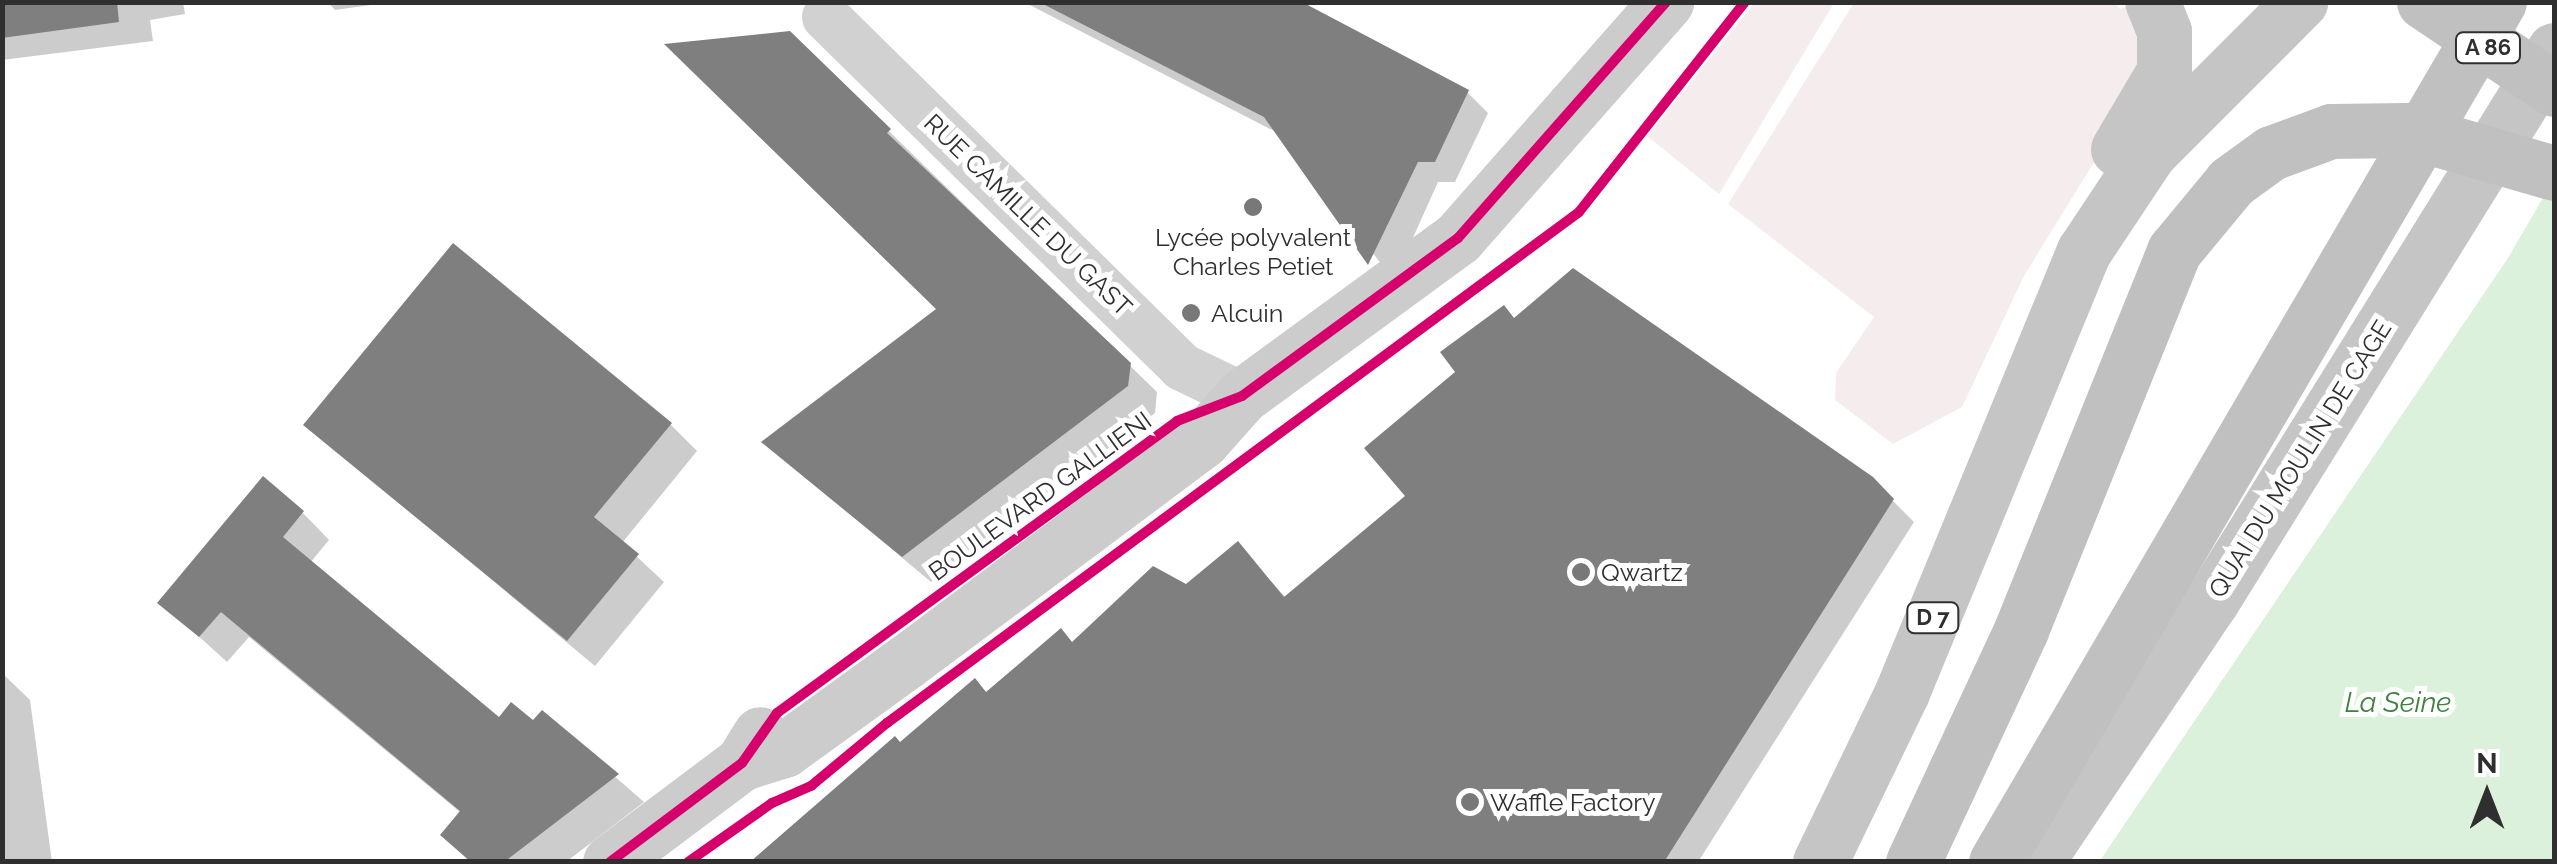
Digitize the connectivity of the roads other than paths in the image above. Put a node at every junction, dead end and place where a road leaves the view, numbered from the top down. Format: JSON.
{"nodes":[{"id":1,"x":1666,"y":2,"type":"edge"},
{"id":2,"x":2152,"y":2,"type":"edge"},
{"id":3,"x":2300,"y":2,"type":"edge"},
{"id":4,"x":2424,"y":2,"type":"edge"},
{"id":5,"x":2499,"y":2,"type":"edge"},
{"id":6,"x":826,"y":16,"type":"dead end"},
{"id":7,"x":2554,"y":50,"type":"edge"},
{"id":8,"x":2554,"y":89,"type":"edge"},
{"id":9,"x":2554,"y":173,"type":"edge"},
{"id":10,"x":2032,"y":368,"type":"junction"},
{"id":11,"x":1242,"y":396,"type":"junction"},
{"id":12,"x":610,"y":862,"type":"edge"},
{"id":13,"x":1820,"y":862,"type":"edge"},
{"id":14,"x":1913,"y":862,"type":"edge"},
{"id":15,"x":1996,"y":862,"type":"edge"},
{"id":16,"x":2036,"y":862,"type":"edge"}],
"edges":[{"from":1,"to":11,"type":"main road","name":"BOULEVARD GALLIENI"},
{"from":2,"to":10,"type":"main road"},
{"from":3,"to":10,"type":"main road"},
{"from":4,"to":8,"type":"highway","number":"A 86","bridge":true},
{"from":5,"to":15,"type":"highway"},
{"from":6,"to":11,"type":"street","name":"RUE CAMILLE DU GAST"},
{"from":7,"to":16,"type":"main road","name":"QUAI DU MOULIN DE CAGE"},
{"from":9,"to":14,"type":"highway","bridge":true},
{"from":10,"to":13,"type":"main road","number":"D 7"},
{"from":11,"to":12,"type":"main road","name":"BOULEVARD GALLIENI"}]}
